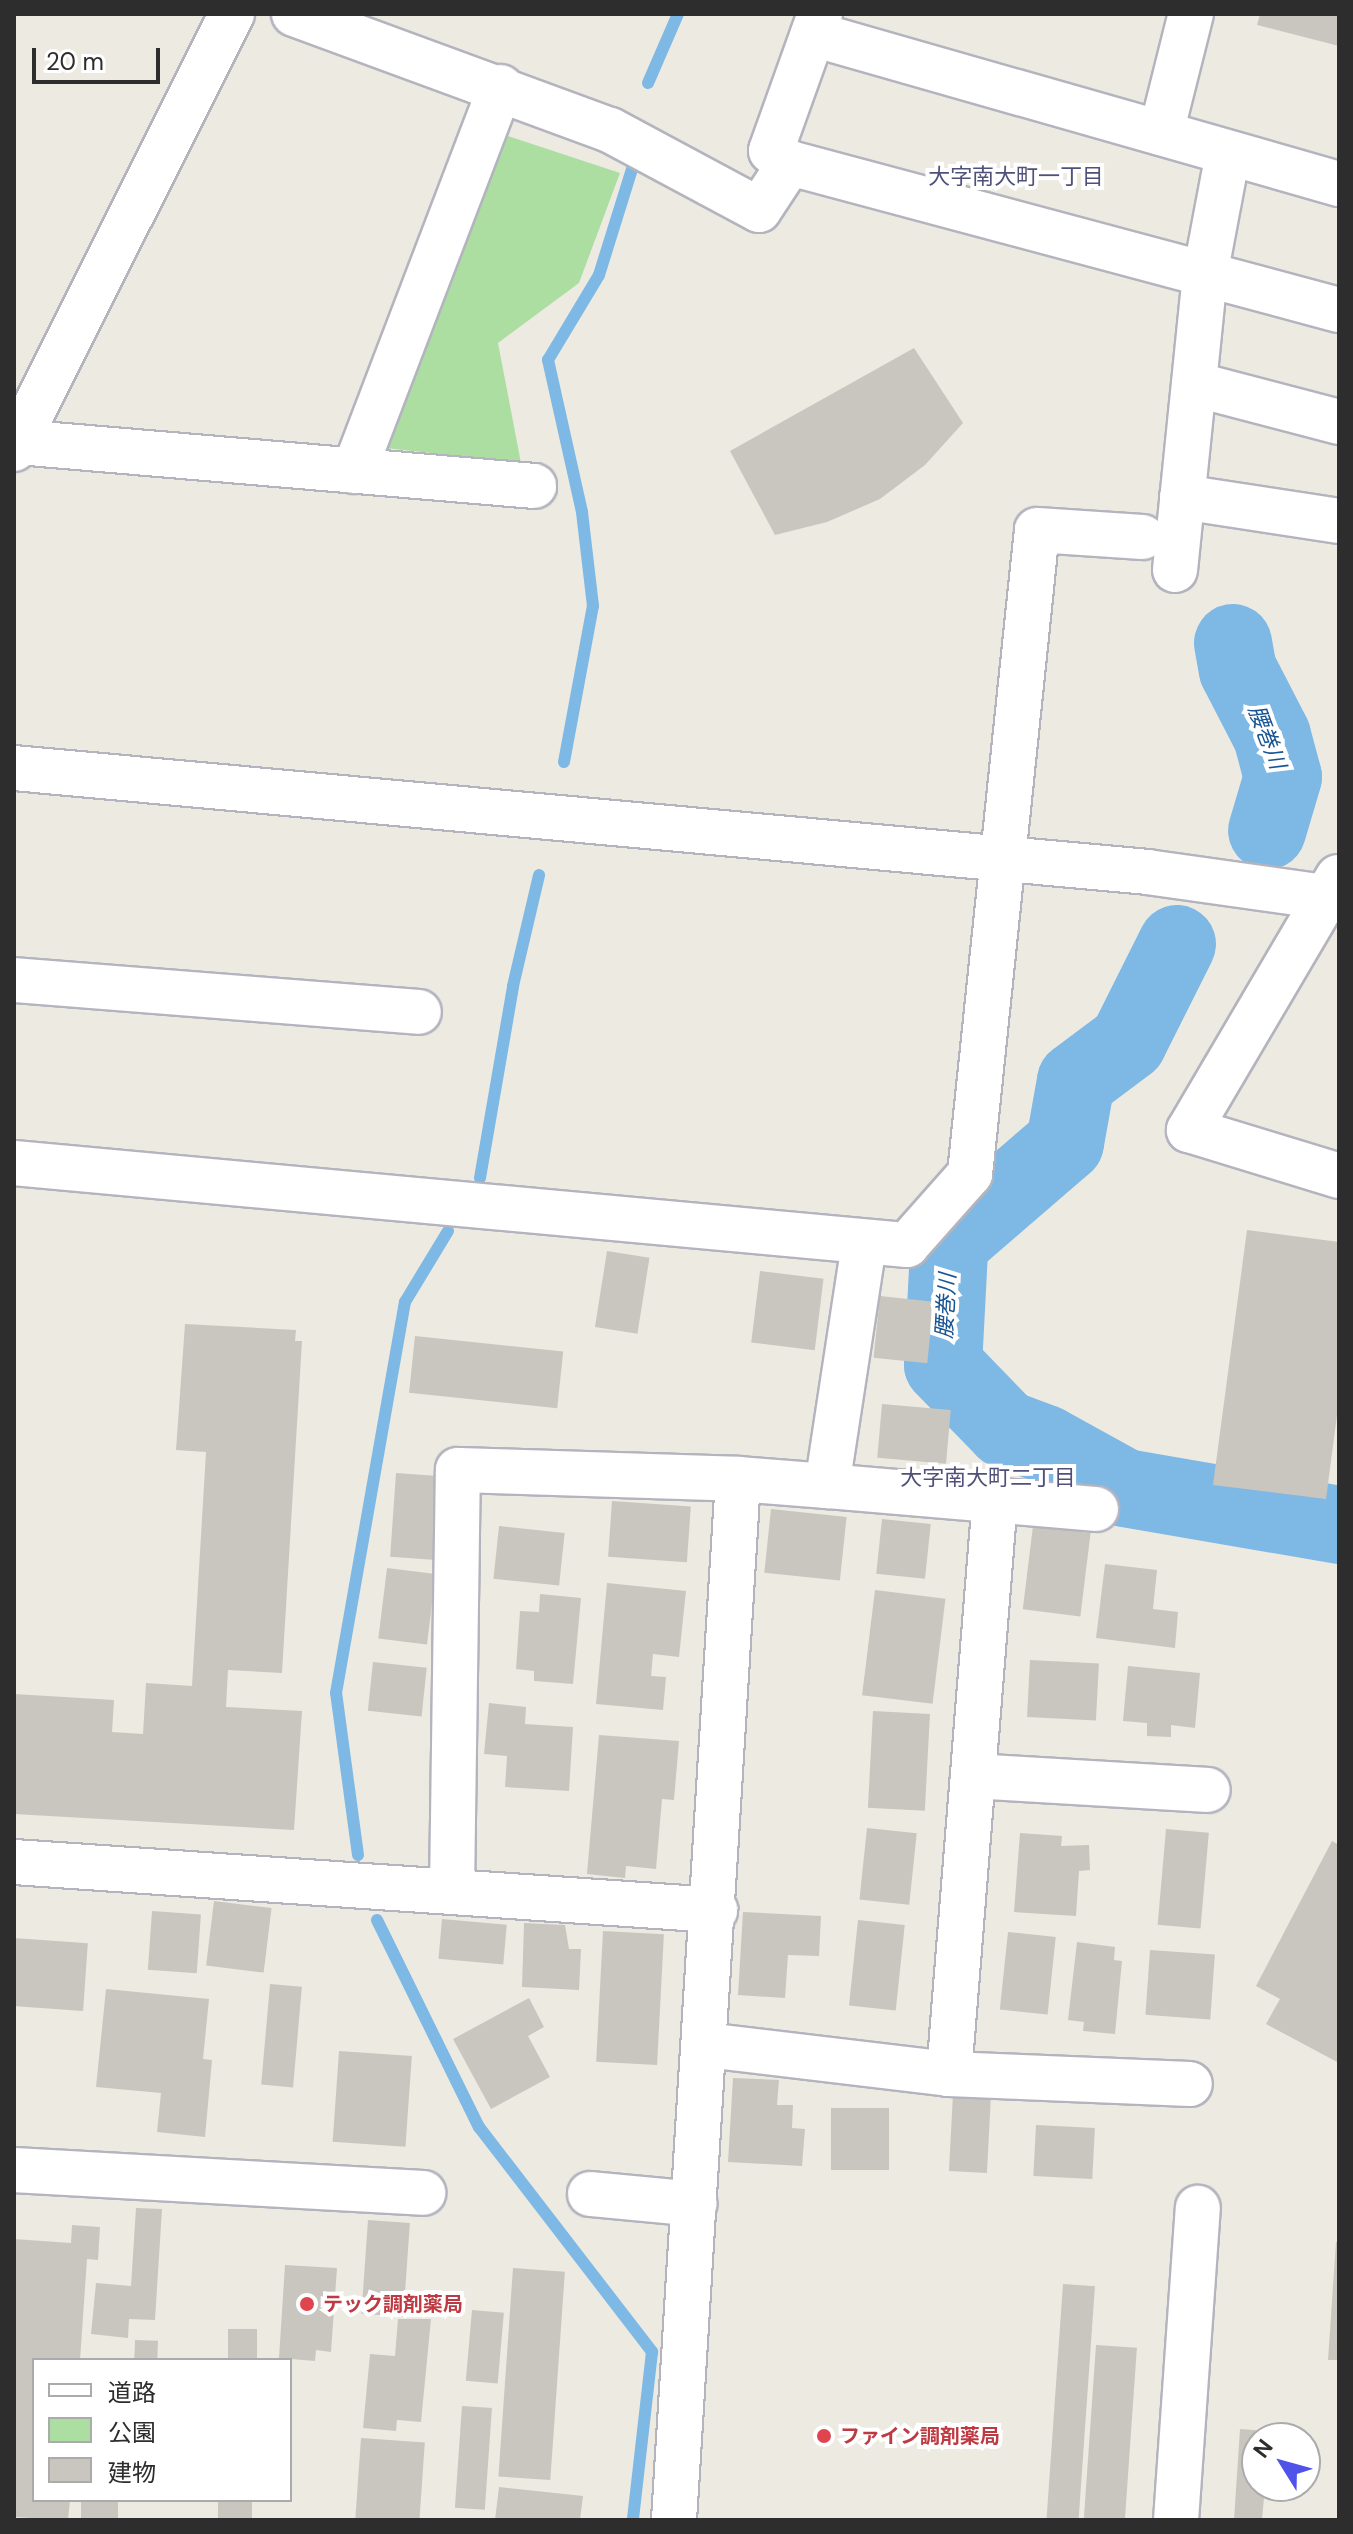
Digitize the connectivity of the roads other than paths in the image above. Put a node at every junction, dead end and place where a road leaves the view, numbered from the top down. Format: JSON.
{"nodes":[{"id":1,"x":232,"y":14,"type":"edge"},
{"id":2,"x":294,"y":14,"type":"edge"},
{"id":3,"x":1191,"y":14,"type":"edge"},
{"id":4,"x":817,"y":24,"type":"edge"},
{"id":5,"x":501,"y":87,"type":"junction"},
{"id":6,"x":1161,"y":133,"type":"junction"},
{"id":7,"x":1228,"y":153,"type":"junction"},
{"id":8,"x":790,"y":163,"type":"junction"},
{"id":9,"x":1339,"y":184,"type":"edge"},
{"id":10,"x":1205,"y":275,"type":"junction"},
{"id":11,"x":1339,"y":310,"type":"edge"},
{"id":12,"x":1194,"y":384,"type":"junction"},
{"id":13,"x":1339,"y":422,"type":"edge"},
{"id":14,"x":16,"y":446,"type":"edge"},
{"id":15,"x":354,"y":471,"type":"junction"},
{"id":16,"x":534,"y":486,"type":"dead end"},
{"id":17,"x":1182,"y":497,"type":"junction"},
{"id":18,"x":1339,"y":521,"type":"edge"},
{"id":19,"x":1143,"y":537,"type":"dead end"},
{"id":20,"x":1175,"y":570,"type":"dead end"},
{"id":21,"x":14,"y":768,"type":"edge"},
{"id":22,"x":1002,"y":863,"type":"junction"},
{"id":23,"x":1334,"y":891,"type":"edge"},
{"id":24,"x":14,"y":980,"type":"edge"},
{"id":25,"x":419,"y":1012,"type":"dead end"},
{"id":26,"x":14,"y":1163,"type":"edge"},
{"id":27,"x":1339,"y":1176,"type":"edge"},
{"id":28,"x":864,"y":1243,"type":"junction"},
{"id":29,"x":738,"y":1479,"type":"junction"},
{"id":30,"x":827,"y":1486,"type":"junction"},
{"id":31,"x":995,"y":1498,"type":"junction"},
{"id":32,"x":1096,"y":1509,"type":"dead end"},
{"id":33,"x":973,"y":1776,"type":"junction"},
{"id":34,"x":1208,"y":1790,"type":"dead end"},
{"id":35,"x":14,"y":1862,"type":"edge"},
{"id":36,"x":452,"y":1891,"type":"junction"},
{"id":37,"x":715,"y":1910,"type":"junction"},
{"id":38,"x":706,"y":2045,"type":"junction"},
{"id":39,"x":949,"y":2074,"type":"junction"},
{"id":40,"x":1190,"y":2084,"type":"dead end"},
{"id":41,"x":14,"y":2170,"type":"edge"},
{"id":42,"x":423,"y":2193,"type":"dead end"},
{"id":43,"x":590,"y":2194,"type":"dead end"},
{"id":44,"x":695,"y":2204,"type":"junction"},
{"id":45,"x":1198,"y":2208,"type":"dead end"},
{"id":46,"x":674,"y":2520,"type":"edge"},
{"id":47,"x":1176,"y":2520,"type":"edge"}],
"edges":[{"from":1,"to":14,"type":"street"},
{"from":2,"to":5,"type":"street"},
{"from":3,"to":6,"type":"street"},
{"from":4,"to":6,"type":"street"},
{"from":4,"to":8,"type":"street"},
{"from":5,"to":8,"type":"street"},
{"from":5,"to":15,"type":"street"},
{"from":6,"to":7,"type":"street"},
{"from":7,"to":9,"type":"street"},
{"from":7,"to":10,"type":"street"},
{"from":8,"to":10,"type":"street"},
{"from":10,"to":11,"type":"street"},
{"from":10,"to":12,"type":"street"},
{"from":12,"to":13,"type":"street"},
{"from":12,"to":17,"type":"street"},
{"from":14,"to":15,"type":"street"},
{"from":15,"to":16,"type":"street"},
{"from":17,"to":18,"type":"street"},
{"from":17,"to":20,"type":"street"},
{"from":19,"to":22,"type":"street"},
{"from":21,"to":22,"type":"street"},
{"from":22,"to":23,"type":"street"},
{"from":22,"to":28,"type":"street"},
{"from":23,"to":27,"type":"street"},
{"from":24,"to":25,"type":"street"},
{"from":26,"to":28,"type":"street"},
{"from":28,"to":30,"type":"street"},
{"from":29,"to":30,"type":"street"},
{"from":29,"to":36,"type":"street"},
{"from":29,"to":37,"type":"street"},
{"from":30,"to":31,"type":"street"},
{"from":31,"to":32,"type":"street"},
{"from":31,"to":33,"type":"street"},
{"from":33,"to":34,"type":"street"},
{"from":33,"to":39,"type":"street"},
{"from":35,"to":36,"type":"street"},
{"from":36,"to":37,"type":"street"},
{"from":37,"to":38,"type":"street"},
{"from":38,"to":39,"type":"street"},
{"from":38,"to":44,"type":"street"},
{"from":39,"to":40,"type":"street"},
{"from":41,"to":42,"type":"street"},
{"from":43,"to":44,"type":"street"},
{"from":44,"to":46,"type":"street"},
{"from":45,"to":47,"type":"street"}]}
